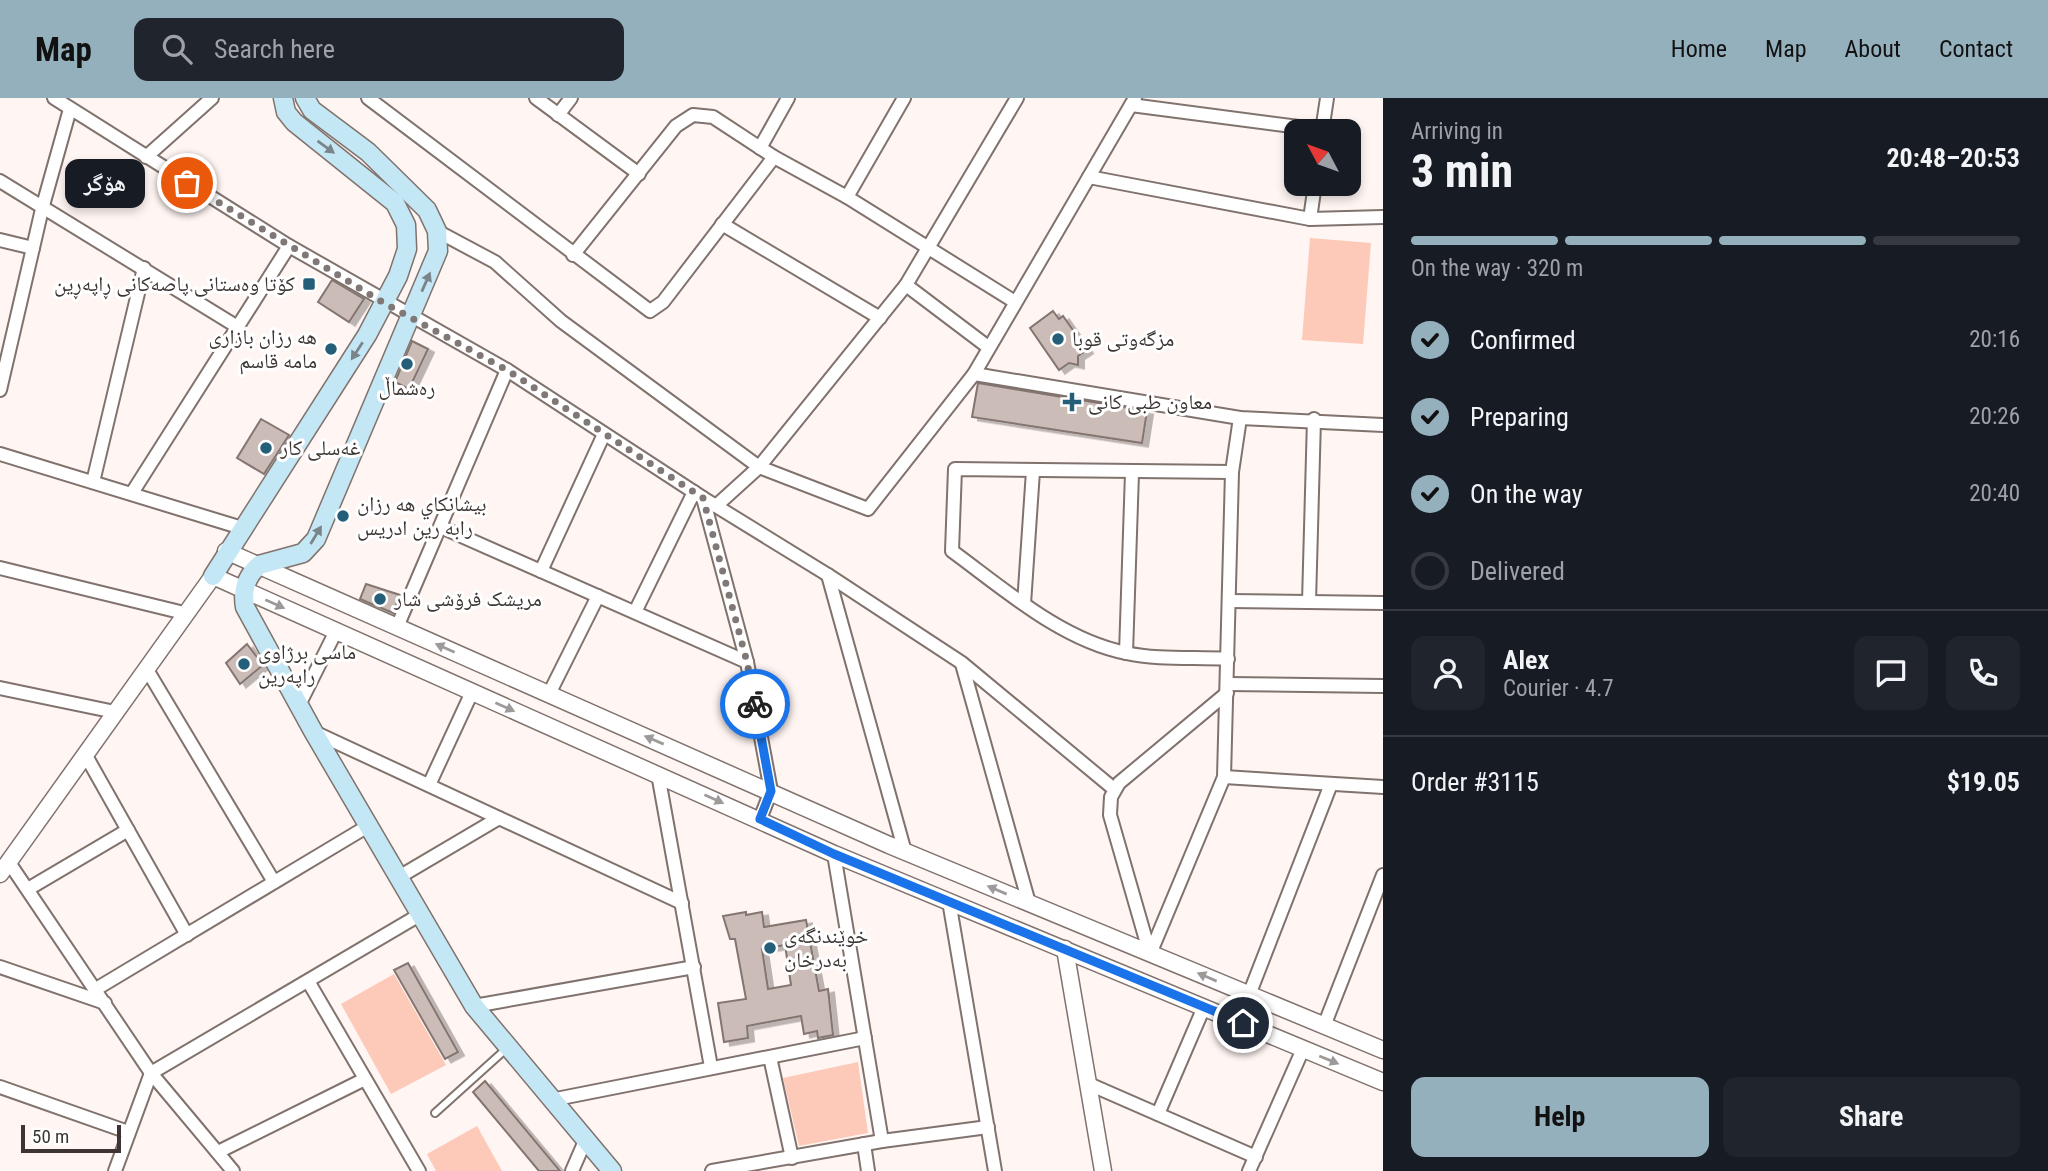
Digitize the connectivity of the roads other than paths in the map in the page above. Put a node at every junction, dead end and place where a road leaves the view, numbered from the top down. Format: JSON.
{"nodes":[{"id":1,"x":54,"y":98,"type":"edge"},
{"id":2,"x":212,"y":98,"type":"edge"},
{"id":3,"x":305,"y":98,"type":"edge"},
{"id":4,"x":368,"y":98,"type":"edge"},
{"id":5,"x":536,"y":98,"type":"edge"},
{"id":6,"x":571,"y":98,"type":"edge"},
{"id":7,"x":788,"y":98,"type":"edge"},
{"id":8,"x":904,"y":98,"type":"edge"},
{"id":9,"x":1017,"y":98,"type":"edge"},
{"id":10,"x":1326,"y":98,"type":"edge"},
{"id":11,"x":284,"y":99,"type":"edge"},
{"id":12,"x":1133,"y":101,"type":"edge"},
{"id":13,"x":70,"y":109,"type":"junction"},
{"id":14,"x":558,"y":115,"type":"junction"},
{"id":15,"x":1323,"y":119,"type":"edge"},
{"id":16,"x":1284,"y":124,"type":"edge"},
{"id":17,"x":760,"y":148,"type":"junction"},
{"id":18,"x":146,"y":157,"type":"junction"},
{"id":19,"x":774,"y":157,"type":"junction"},
{"id":20,"x":639,"y":174,"type":"junction"},
{"id":21,"x":1089,"y":177,"type":"junction"},
{"id":22,"x":0,"y":181,"type":"edge"},
{"id":23,"x":1313,"y":196,"type":"edge"},
{"id":24,"x":847,"y":197,"type":"junction"},
{"id":25,"x":42,"y":209,"type":"junction"},
{"id":26,"x":1383,"y":217,"type":"edge"},
{"id":27,"x":1310,"y":219,"type":"junction"},
{"id":28,"x":722,"y":224,"type":"junction"},
{"id":29,"x":437,"y":231,"type":"junction"},
{"id":30,"x":0,"y":240,"type":"edge"},
{"id":31,"x":289,"y":246,"type":"junction"},
{"id":32,"x":929,"y":246,"type":"junction"},
{"id":33,"x":33,"y":247,"type":"junction"},
{"id":34,"x":573,"y":256,"type":"junction"},
{"id":35,"x":144,"y":268,"type":"junction"},
{"id":36,"x":906,"y":285,"type":"junction"},
{"id":37,"x":1015,"y":302,"type":"junction"},
{"id":38,"x":384,"y":303,"type":"junction"},
{"id":39,"x":410,"y":316,"type":"junction"},
{"id":40,"x":880,"y":318,"type":"junction"},
{"id":41,"x":236,"y":326,"type":"junction"},
{"id":42,"x":988,"y":347,"type":"junction"},
{"id":43,"x":5,"y":350,"type":"edge"},
{"id":44,"x":507,"y":370,"type":"junction"},
{"id":45,"x":974,"y":374,"type":"junction"},
{"id":46,"x":0,"y":390,"type":"edge"},
{"id":47,"x":1240,"y":418,"type":"junction"},
{"id":48,"x":1314,"y":419,"type":"junction"},
{"id":49,"x":1383,"y":425,"type":"edge"},
{"id":50,"x":604,"y":434,"type":"junction"},
{"id":51,"x":0,"y":454,"type":"edge"},
{"id":52,"x":759,"y":467,"type":"junction"},
{"id":53,"x":1033,"y":471,"type":"junction"},
{"id":54,"x":1232,"y":472,"type":"junction"},
{"id":55,"x":1132,"y":473,"type":"junction"},
{"id":56,"x":93,"y":482,"type":"junction"},
{"id":57,"x":132,"y":493,"type":"junction"},
{"id":58,"x":698,"y":495,"type":"junction"},
{"id":59,"x":716,"y":506,"type":"junction"},
{"id":60,"x":441,"y":527,"type":"junction"},
{"id":61,"x":242,"y":528,"type":"junction"},
{"id":62,"x":226,"y":551,"type":"junction"},
{"id":63,"x":258,"y":565,"type":"junction"},
{"id":64,"x":0,"y":568,"type":"edge"},
{"id":65,"x":541,"y":571,"type":"junction"},
{"id":66,"x":828,"y":575,"type":"junction"},
{"id":67,"x":213,"y":576,"type":"junction"},
{"id":68,"x":244,"y":590,"type":"junction"},
{"id":69,"x":598,"y":596,"type":"junction"},
{"id":70,"x":1229,"y":601,"type":"junction"},
{"id":71,"x":1309,"y":602,"type":"junction"},
{"id":72,"x":1383,"y":603,"type":"edge"},
{"id":73,"x":1024,"y":604,"type":"junction"},
{"id":74,"x":635,"y":612,"type":"junction"},
{"id":75,"x":184,"y":614,"type":"junction"},
{"id":76,"x":397,"y":627,"type":"junction"},
{"id":77,"x":336,"y":631,"type":"junction"},
{"id":78,"x":1126,"y":653,"type":"junction"},
{"id":79,"x":1228,"y":659,"type":"junction"},
{"id":80,"x":747,"y":662,"type":"junction"},
{"id":81,"x":962,"y":663,"type":"junction"},
{"id":82,"x":146,"y":668,"type":"junction"},
{"id":83,"x":1383,"y":686,"type":"edge"},
{"id":84,"x":0,"y":688,"type":"edge"},
{"id":85,"x":1227,"y":689,"type":"junction"},
{"id":86,"x":472,"y":692,"type":"junction"},
{"id":87,"x":549,"y":694,"type":"junction"},
{"id":88,"x":299,"y":705,"type":"junction"},
{"id":89,"x":115,"y":712,"type":"junction"},
{"id":90,"x":313,"y":731,"type":"junction"},
{"id":91,"x":85,"y":754,"type":"junction"},
{"id":92,"x":658,"y":774,"type":"junction"},
{"id":93,"x":1224,"y":777,"type":"junction"},
{"id":94,"x":1331,"y":784,"type":"junction"},
{"id":95,"x":429,"y":785,"type":"junction"},
{"id":96,"x":1383,"y":787,"type":"edge"},
{"id":97,"x":1114,"y":789,"type":"junction"},
{"id":98,"x":771,"y":791,"type":"junction"},
{"id":99,"x":499,"y":818,"type":"junction"},
{"id":100,"x":760,"y":819,"type":"junction"},
{"id":101,"x":368,"y":826,"type":"junction"},
{"id":102,"x":128,"y":830,"type":"junction"},
{"id":103,"x":905,"y":852,"type":"junction"},
{"id":104,"x":834,"y":854,"type":"junction"},
{"id":105,"x":4,"y":868,"type":"edge"},
{"id":106,"x":1383,"y":875,"type":"edge"},
{"id":107,"x":399,"y":877,"type":"junction"},
{"id":108,"x":274,"y":882,"type":"junction"},
{"id":109,"x":27,"y":889,"type":"junction"},
{"id":110,"x":949,"y":901,"type":"junction"},
{"id":111,"x":682,"y":903,"type":"junction"},
{"id":112,"x":1029,"y":903,"type":"junction"},
{"id":113,"x":421,"y":914,"type":"junction"},
{"id":114,"x":187,"y":934,"type":"junction"},
{"id":115,"x":1065,"y":949,"type":"junction"},
{"id":116,"x":1150,"y":954,"type":"junction"},
{"id":117,"x":0,"y":967,"type":"edge"},
{"id":118,"x":694,"y":967,"type":"junction"},
{"id":119,"x":307,"y":981,"type":"junction"},
{"id":120,"x":96,"y":989,"type":"junction"},
{"id":121,"x":1250,"y":995,"type":"junction"},
{"id":122,"x":105,"y":1003,"type":"junction"},
{"id":123,"x":1273,"y":1005,"type":"junction"},
{"id":124,"x":474,"y":1006,"type":"junction"},
{"id":125,"x":1204,"y":1007,"type":"junction"},
{"id":126,"x":1324,"y":1026,"type":"junction"},
{"id":127,"x":1262,"y":1031,"type":"junction"},
{"id":128,"x":865,"y":1038,"type":"junction"},
{"id":129,"x":508,"y":1047,"type":"junction"},
{"id":130,"x":1303,"y":1049,"type":"junction"},
{"id":131,"x":1383,"y":1050,"type":"edge"},
{"id":132,"x":770,"y":1057,"type":"junction"},
{"id":133,"x":711,"y":1067,"type":"junction"},
{"id":134,"x":151,"y":1073,"type":"junction"},
{"id":135,"x":365,"y":1079,"type":"junction"},
{"id":136,"x":1383,"y":1082,"type":"edge"},
{"id":137,"x":1089,"y":1084,"type":"junction"},
{"id":138,"x":0,"y":1087,"type":"edge"},
{"id":139,"x":551,"y":1100,"type":"junction"},
{"id":140,"x":435,"y":1113,"type":"dead end"},
{"id":141,"x":1158,"y":1114,"type":"junction"},
{"id":142,"x":988,"y":1127,"type":"junction"},
{"id":143,"x":128,"y":1132,"type":"junction"},
{"id":144,"x":585,"y":1141,"type":"junction"},
{"id":145,"x":882,"y":1141,"type":"junction"},
{"id":146,"x":864,"y":1144,"type":"junction"},
{"id":147,"x":218,"y":1152,"type":"junction"},
{"id":148,"x":1256,"y":1157,"type":"junction"},
{"id":149,"x":792,"y":1158,"type":"junction"},
{"id":150,"x":115,"y":1171,"type":"edge"},
{"id":151,"x":233,"y":1171,"type":"edge"},
{"id":152,"x":419,"y":1171,"type":"edge"},
{"id":153,"x":572,"y":1171,"type":"edge"},
{"id":154,"x":612,"y":1171,"type":"edge"},
{"id":155,"x":712,"y":1171,"type":"edge"},
{"id":156,"x":868,"y":1171,"type":"edge"},
{"id":157,"x":995,"y":1171,"type":"edge"},
{"id":158,"x":1103,"y":1171,"type":"edge"},
{"id":159,"x":1250,"y":1171,"type":"edge"}],
"edges":[{"from":1,"to":13,"type":"street"},
{"from":2,"to":18,"type":"street"},
{"from":3,"to":29,"type":"main road"},
{"from":4,"to":34,"type":"street"},
{"from":5,"to":14,"type":"street"},
{"from":6,"to":14,"type":"street"},
{"from":7,"to":17,"type":"street"},
{"from":8,"to":24,"type":"street"},
{"from":9,"to":32,"type":"street"},
{"from":10,"to":15,"type":"street"},
{"from":11,"to":38,"type":"main road","one_way":true},
{"from":12,"to":16,"type":"street"},
{"from":12,"to":21,"type":"street"},
{"from":13,"to":18,"type":"street"},
{"from":13,"to":25,"type":"street"},
{"from":14,"to":20,"type":"street"},
{"from":17,"to":19,"type":"street"},
{"from":17,"to":20,"type":"street"},
{"from":18,"to":31,"type":"street"},
{"from":19,"to":24,"type":"street"},
{"from":19,"to":28,"type":"street"},
{"from":20,"to":34,"type":"street"},
{"from":21,"to":27,"type":"street"},
{"from":21,"to":37,"type":"street"},
{"from":22,"to":25,"type":"street"},
{"from":23,"to":27,"type":"street"},
{"from":24,"to":32,"type":"street"},
{"from":25,"to":33,"type":"street"},
{"from":25,"to":35,"type":"street"},
{"from":26,"to":27,"type":"street"},
{"from":28,"to":34,"type":"street"},
{"from":28,"to":40,"type":"street"},
{"from":39,"to":29,"type":"main road","one_way":true},
{"from":29,"to":52,"type":"street"},
{"from":30,"to":33,"type":"street"},
{"from":31,"to":38,"type":"street"},
{"from":31,"to":41,"type":"street"},
{"from":32,"to":36,"type":"street"},
{"from":32,"to":37,"type":"street"},
{"from":33,"to":43,"type":"street"},
{"from":35,"to":41,"type":"street"},
{"from":35,"to":56,"type":"street"},
{"from":36,"to":40,"type":"street"},
{"from":36,"to":42,"type":"street"},
{"from":37,"to":42,"type":"street"},
{"from":38,"to":39,"type":"street"},
{"from":38,"to":61,"type":"main road","one_way":true},
{"from":39,"to":44,"type":"street"},
{"from":63,"to":39,"type":"main road","one_way":true},
{"from":40,"to":52,"type":"street"},
{"from":41,"to":57,"type":"street"},
{"from":42,"to":45,"type":"street"},
{"from":43,"to":46,"type":"street"},
{"from":44,"to":50,"type":"street"},
{"from":44,"to":60,"type":"street"},
{"from":45,"to":47,"type":"street"},
{"from":45,"to":52,"type":"street"},
{"from":47,"to":48,"type":"street"},
{"from":47,"to":54,"type":"street"},
{"from":48,"to":49,"type":"street"},
{"from":48,"to":71,"type":"street"},
{"from":50,"to":58,"type":"street"},
{"from":50,"to":65,"type":"street"},
{"from":51,"to":56,"type":"street"},
{"from":52,"to":59,"type":"street"},
{"from":53,"to":55,"type":"street"},
{"from":53,"to":73,"type":"street"},
{"from":53,"to":73,"type":"street"},
{"from":54,"to":55,"type":"street"},
{"from":54,"to":70,"type":"street"},
{"from":55,"to":78,"type":"street"},
{"from":56,"to":57,"type":"street"},
{"from":57,"to":61,"type":"street"},
{"from":58,"to":59,"type":"street"},
{"from":58,"to":74,"type":"street"},
{"from":58,"to":80,"type":"street"},
{"from":59,"to":66,"type":"street"},
{"from":60,"to":65,"type":"street"},
{"from":60,"to":76,"type":"street"},
{"from":61,"to":62,"type":"main road"},
{"from":62,"to":63,"type":"street"},
{"from":62,"to":67,"type":"main road"},
{"from":63,"to":68,"type":"main road"},
{"from":63,"to":76,"type":"street"},
{"from":64,"to":75,"type":"street"},
{"from":65,"to":69,"type":"street"},
{"from":66,"to":81,"type":"street"},
{"from":66,"to":103,"type":"street"},
{"from":67,"to":68,"type":"street"},
{"from":67,"to":75,"type":"street"},
{"from":68,"to":77,"type":"street","one_way":true},
{"from":68,"to":88,"type":"main road"},
{"from":69,"to":74,"type":"street"},
{"from":69,"to":87,"type":"street"},
{"from":70,"to":71,"type":"street"},
{"from":70,"to":79,"type":"street"},
{"from":71,"to":72,"type":"street"},
{"from":73,"to":78,"type":"street"},
{"from":74,"to":80,"type":"street"},
{"from":75,"to":82,"type":"street"},
{"from":87,"to":76,"type":"street","one_way":true},
{"from":77,"to":86,"type":"street"},
{"from":77,"to":88,"type":"street"},
{"from":78,"to":79,"type":"street"},
{"from":79,"to":85,"type":"street"},
{"from":80,"to":98,"type":"street"},
{"from":81,"to":97,"type":"street"},
{"from":81,"to":112,"type":"street"},
{"from":82,"to":89,"type":"street"},
{"from":82,"to":108,"type":"street"},
{"from":83,"to":85,"type":"street"},
{"from":84,"to":89,"type":"street"},
{"from":85,"to":93,"type":"street"},
{"from":85,"to":97,"type":"street"},
{"from":86,"to":92,"type":"street","one_way":true},
{"from":86,"to":95,"type":"street"},
{"from":98,"to":87,"type":"street","one_way":true},
{"from":88,"to":90,"type":"main road"},
{"from":89,"to":91,"type":"street"},
{"from":90,"to":95,"type":"street"},
{"from":90,"to":101,"type":"main road"},
{"from":91,"to":102,"type":"street"},
{"from":91,"to":105,"type":"street"},
{"from":92,"to":100,"type":"street","one_way":true},
{"from":92,"to":111,"type":"street"},
{"from":93,"to":94,"type":"street"},
{"from":93,"to":116,"type":"street"},
{"from":94,"to":96,"type":"street"},
{"from":94,"to":121,"type":"street"},
{"from":95,"to":99,"type":"street"},
{"from":97,"to":116,"type":"street"},
{"from":98,"to":100,"type":"street"},
{"from":98,"to":103,"type":"street"},
{"from":99,"to":107,"type":"street"},
{"from":99,"to":111,"type":"street"},
{"from":100,"to":104,"type":"street"},
{"from":101,"to":107,"type":"main road"},
{"from":101,"to":108,"type":"street"},
{"from":102,"to":109,"type":"street"},
{"from":102,"to":114,"type":"street"},
{"from":112,"to":103,"type":"street","one_way":true},
{"from":104,"to":110,"type":"street"},
{"from":104,"to":128,"type":"street"},
{"from":105,"to":109,"type":"street"},
{"from":106,"to":126,"type":"street"},
{"from":107,"to":113,"type":"main road"},
{"from":108,"to":114,"type":"street"},
{"from":109,"to":120,"type":"street"},
{"from":110,"to":115,"type":"street"},
{"from":110,"to":142,"type":"street"},
{"from":111,"to":118,"type":"street"},
{"from":112,"to":116,"type":"street"},
{"from":113,"to":119,"type":"street"},
{"from":113,"to":124,"type":"main road"},
{"from":114,"to":120,"type":"street"},
{"from":115,"to":125,"type":"street"},
{"from":115,"to":137,"type":"street"},
{"from":121,"to":116,"type":"street","one_way":true},
{"from":117,"to":122,"type":"street"},
{"from":118,"to":124,"type":"street"},
{"from":118,"to":133,"type":"street"},
{"from":119,"to":134,"type":"street"},
{"from":119,"to":135,"type":"street"},
{"from":120,"to":122,"type":"street"},
{"from":121,"to":123,"type":"street"},
{"from":122,"to":134,"type":"street"},
{"from":123,"to":126,"type":"street"},
{"from":123,"to":127,"type":"street"},
{"from":124,"to":129,"type":"main road"},
{"from":125,"to":127,"type":"street"},
{"from":125,"to":141,"type":"street"},
{"from":126,"to":131,"type":"street"},
{"from":127,"to":130,"type":"street"},
{"from":128,"to":132,"type":"street"},
{"from":128,"to":145,"type":"street"},
{"from":129,"to":139,"type":"main road"},
{"from":129,"to":140,"type":"lane"},
{"from":130,"to":136,"type":"street","one_way":true},
{"from":130,"to":148,"type":"street"},
{"from":132,"to":133,"type":"street"},
{"from":132,"to":149,"type":"street"},
{"from":133,"to":139,"type":"street"},
{"from":134,"to":143,"type":"street"},
{"from":134,"to":147,"type":"street"},
{"from":135,"to":147,"type":"street"},
{"from":135,"to":152,"type":"street"},
{"from":137,"to":141,"type":"street"},
{"from":137,"to":158,"type":"street"},
{"from":138,"to":143,"type":"street"},
{"from":139,"to":144,"type":"main road"},
{"from":141,"to":148,"type":"street"},
{"from":142,"to":145,"type":"street"},
{"from":142,"to":157,"type":"street"},
{"from":143,"to":150,"type":"street"},
{"from":144,"to":153,"type":"street"},
{"from":144,"to":154,"type":"main road"},
{"from":145,"to":146,"type":"street"},
{"from":146,"to":149,"type":"street"},
{"from":146,"to":156,"type":"street"},
{"from":147,"to":151,"type":"street"},
{"from":148,"to":159,"type":"street"},
{"from":149,"to":155,"type":"street"}]}
